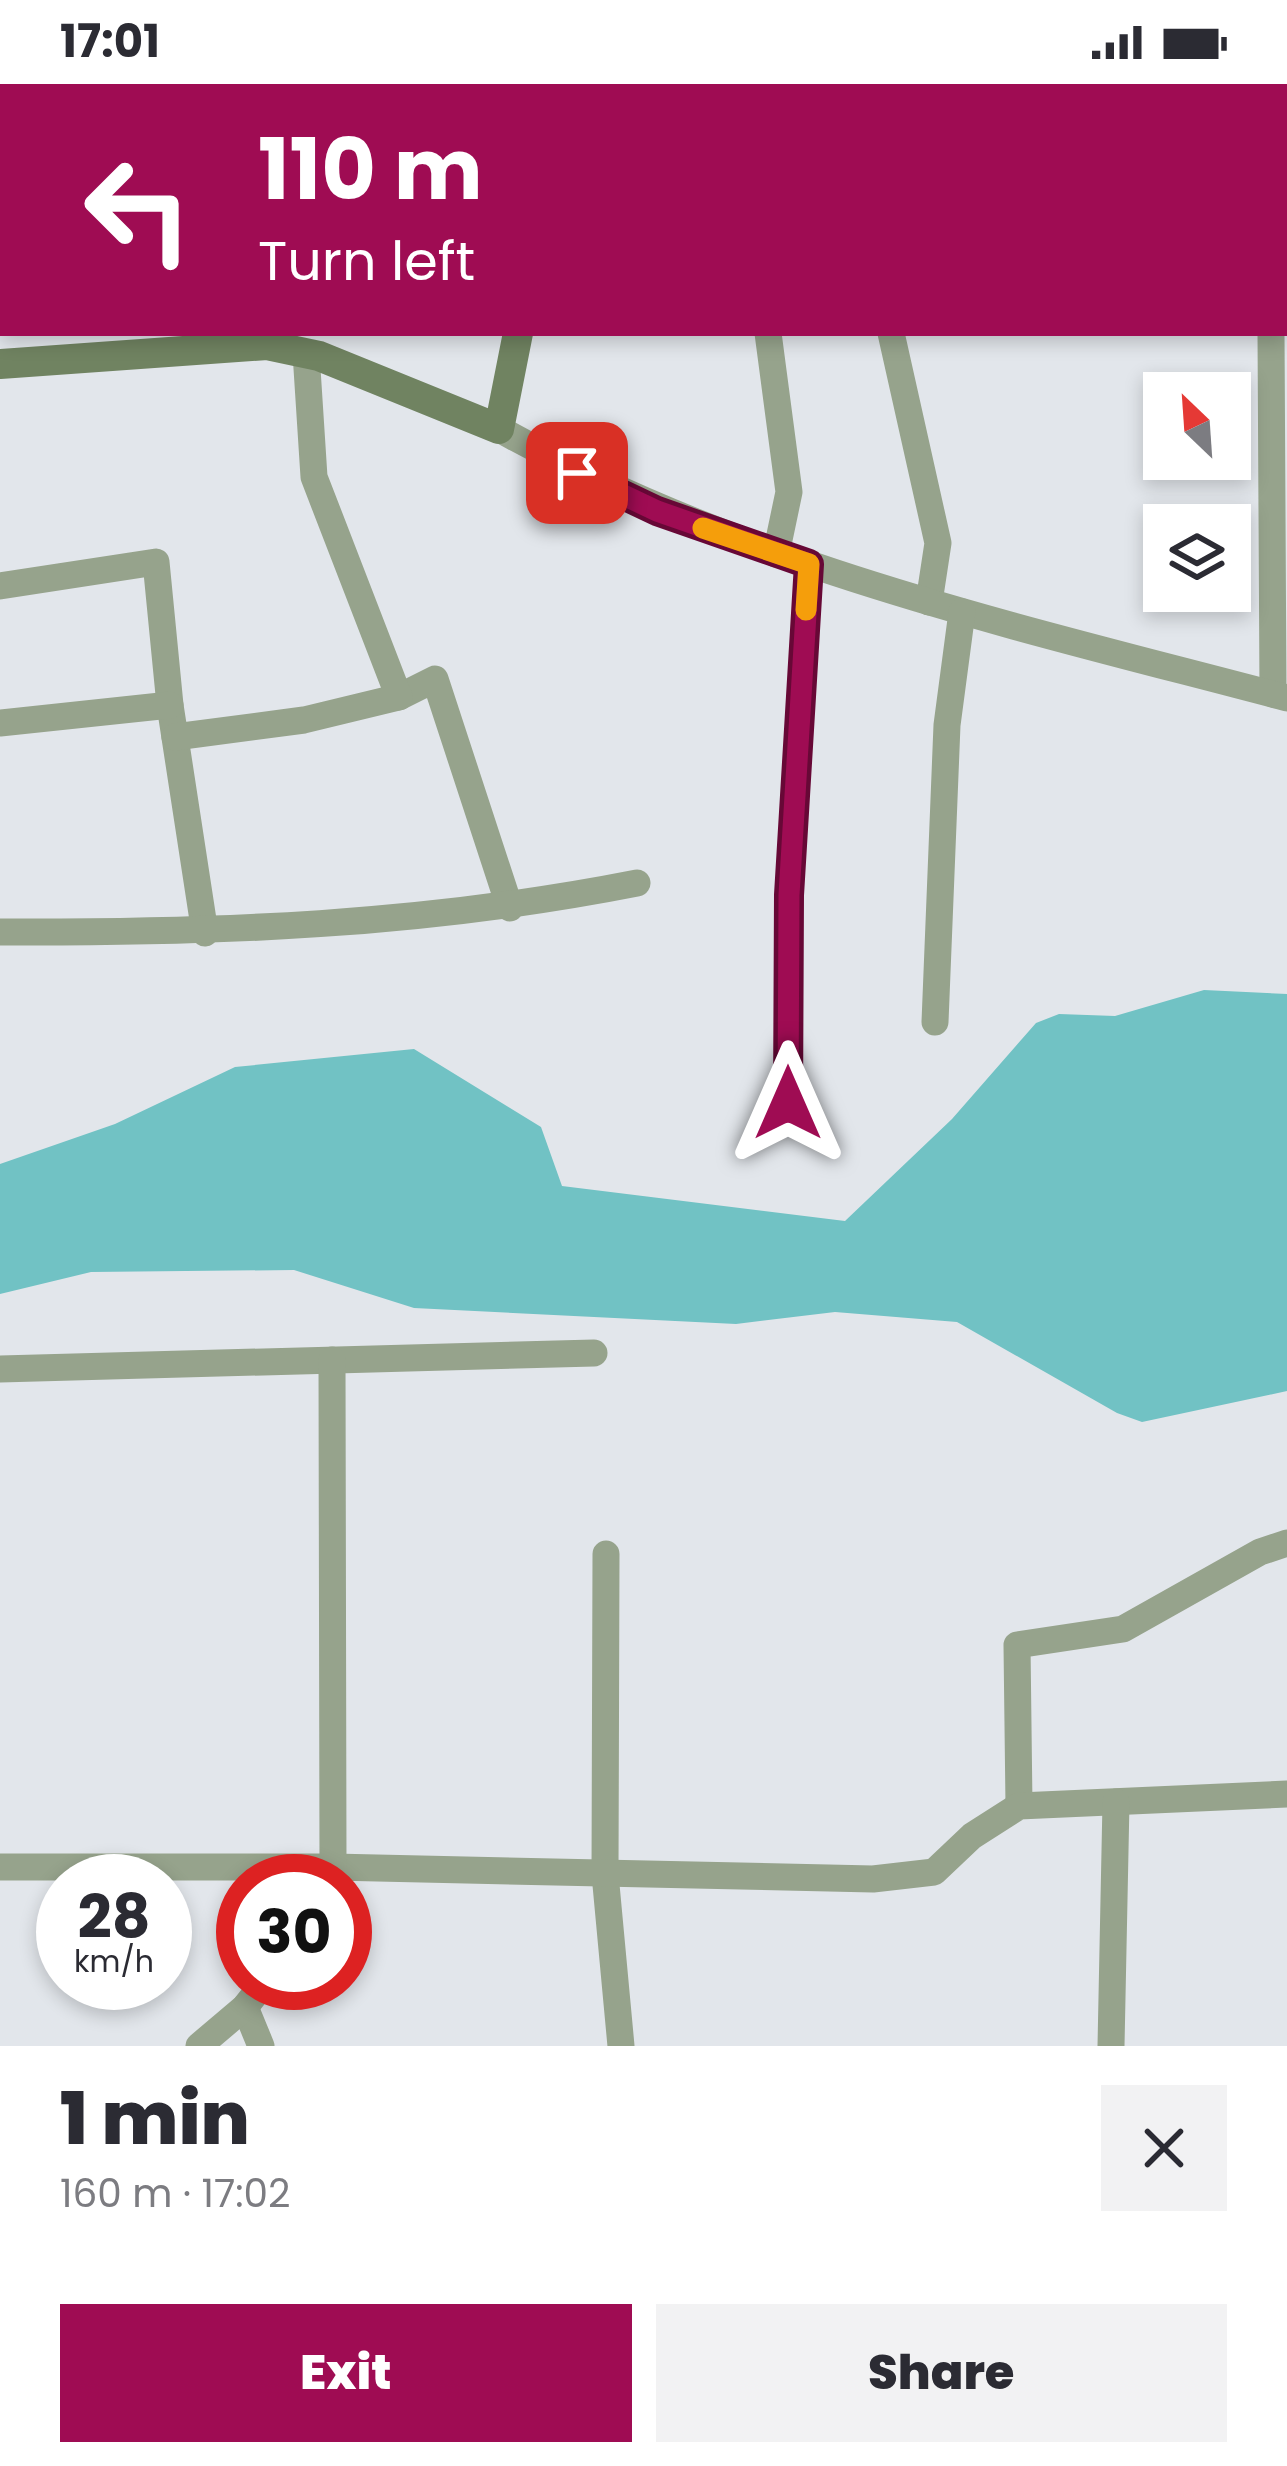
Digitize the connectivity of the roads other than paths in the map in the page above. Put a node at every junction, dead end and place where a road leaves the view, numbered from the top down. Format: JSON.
{"nodes":[{"id":1,"x":517,"y":336,"type":"edge"},
{"id":2,"x":768,"y":336,"type":"edge"},
{"id":3,"x":892,"y":336,"type":"edge"},
{"id":4,"x":1271,"y":336,"type":"edge"},
{"id":5,"x":143,"y":344,"type":"edge"},
{"id":6,"x":306,"y":353,"type":"junction"},
{"id":7,"x":0,"y":364,"type":"edge"},
{"id":8,"x":499,"y":429,"type":"junction"},
{"id":9,"x":776,"y":554,"type":"junction"},
{"id":10,"x":809,"y":564,"type":"junction"},
{"id":11,"x":0,"y":586,"type":"edge"},
{"id":12,"x":929,"y":602,"type":"junction"},
{"id":13,"x":962,"y":612,"type":"junction"},
{"id":14,"x":1280,"y":696,"type":"edge"},
{"id":15,"x":399,"y":698,"type":"junction"},
{"id":16,"x":170,"y":705,"type":"junction"},
{"id":17,"x":0,"y":723,"type":"edge"},
{"id":18,"x":175,"y":737,"type":"junction"},
{"id":19,"x":638,"y":883,"type":"dead end"},
{"id":20,"x":510,"y":908,"type":"junction"},
{"id":21,"x":0,"y":932,"type":"edge"},
{"id":22,"x":206,"y":932,"type":"junction"},
{"id":23,"x":935,"y":1022,"type":"dead end"},
{"id":24,"x":788,"y":1103,"type":"dead end"},
{"id":25,"x":594,"y":1353,"type":"dead end"},
{"id":26,"x":332,"y":1360,"type":"junction"},
{"id":27,"x":0,"y":1369,"type":"edge"},
{"id":28,"x":1287,"y":1544,"type":"edge"},
{"id":29,"x":606,"y":1554,"type":"dead end"},
{"id":30,"x":1287,"y":1794,"type":"edge"},
{"id":31,"x":1116,"y":1802,"type":"junction"},
{"id":32,"x":1019,"y":1806,"type":"junction"},
{"id":33,"x":330,"y":1854,"type":"edge"},
{"id":34,"x":0,"y":1868,"type":"edge"},
{"id":35,"x":216,"y":1872,"type":"edge"},
{"id":36,"x":372,"y":1874,"type":"edge"},
{"id":37,"x":604,"y":1874,"type":"junction"},
{"id":38,"x":242,"y":2010,"type":"edge"},
{"id":39,"x":246,"y":2010,"type":"edge"},
{"id":40,"x":200,"y":2046,"type":"edge"},
{"id":41,"x":261,"y":2046,"type":"edge"},
{"id":42,"x":621,"y":2046,"type":"edge"},
{"id":43,"x":1111,"y":2046,"type":"edge"}],
"edges":[{"from":1,"to":8,"type":"street"},
{"from":2,"to":9,"type":"street"},
{"from":3,"to":12,"type":"street"},
{"from":4,"to":14,"type":"street"},
{"from":5,"to":6,"type":"street"},
{"from":5,"to":7,"type":"street"},
{"from":6,"to":8,"type":"street"},
{"from":6,"to":15,"type":"street"},
{"from":8,"to":9,"type":"street"},
{"from":9,"to":10,"type":"street"},
{"from":10,"to":12,"type":"street"},
{"from":10,"to":24,"type":"street"},
{"from":11,"to":16,"type":"street"},
{"from":12,"to":13,"type":"street"},
{"from":13,"to":14,"type":"street"},
{"from":13,"to":23,"type":"street"},
{"from":15,"to":18,"type":"street"},
{"from":15,"to":20,"type":"street"},
{"from":16,"to":17,"type":"street"},
{"from":16,"to":18,"type":"street"},
{"from":18,"to":22,"type":"street"},
{"from":19,"to":20,"type":"street"},
{"from":20,"to":22,"type":"street"},
{"from":21,"to":22,"type":"street"},
{"from":25,"to":26,"type":"street"},
{"from":26,"to":27,"type":"street"},
{"from":26,"to":33,"type":"street"},
{"from":28,"to":32,"type":"street"},
{"from":29,"to":37,"type":"street"},
{"from":30,"to":31,"type":"street"},
{"from":31,"to":32,"type":"street"},
{"from":31,"to":43,"type":"street"},
{"from":32,"to":37,"type":"street"},
{"from":34,"to":35,"type":"street"},
{"from":36,"to":37,"type":"street"},
{"from":37,"to":42,"type":"street"},
{"from":38,"to":40,"type":"street"},
{"from":39,"to":41,"type":"street"}]}
